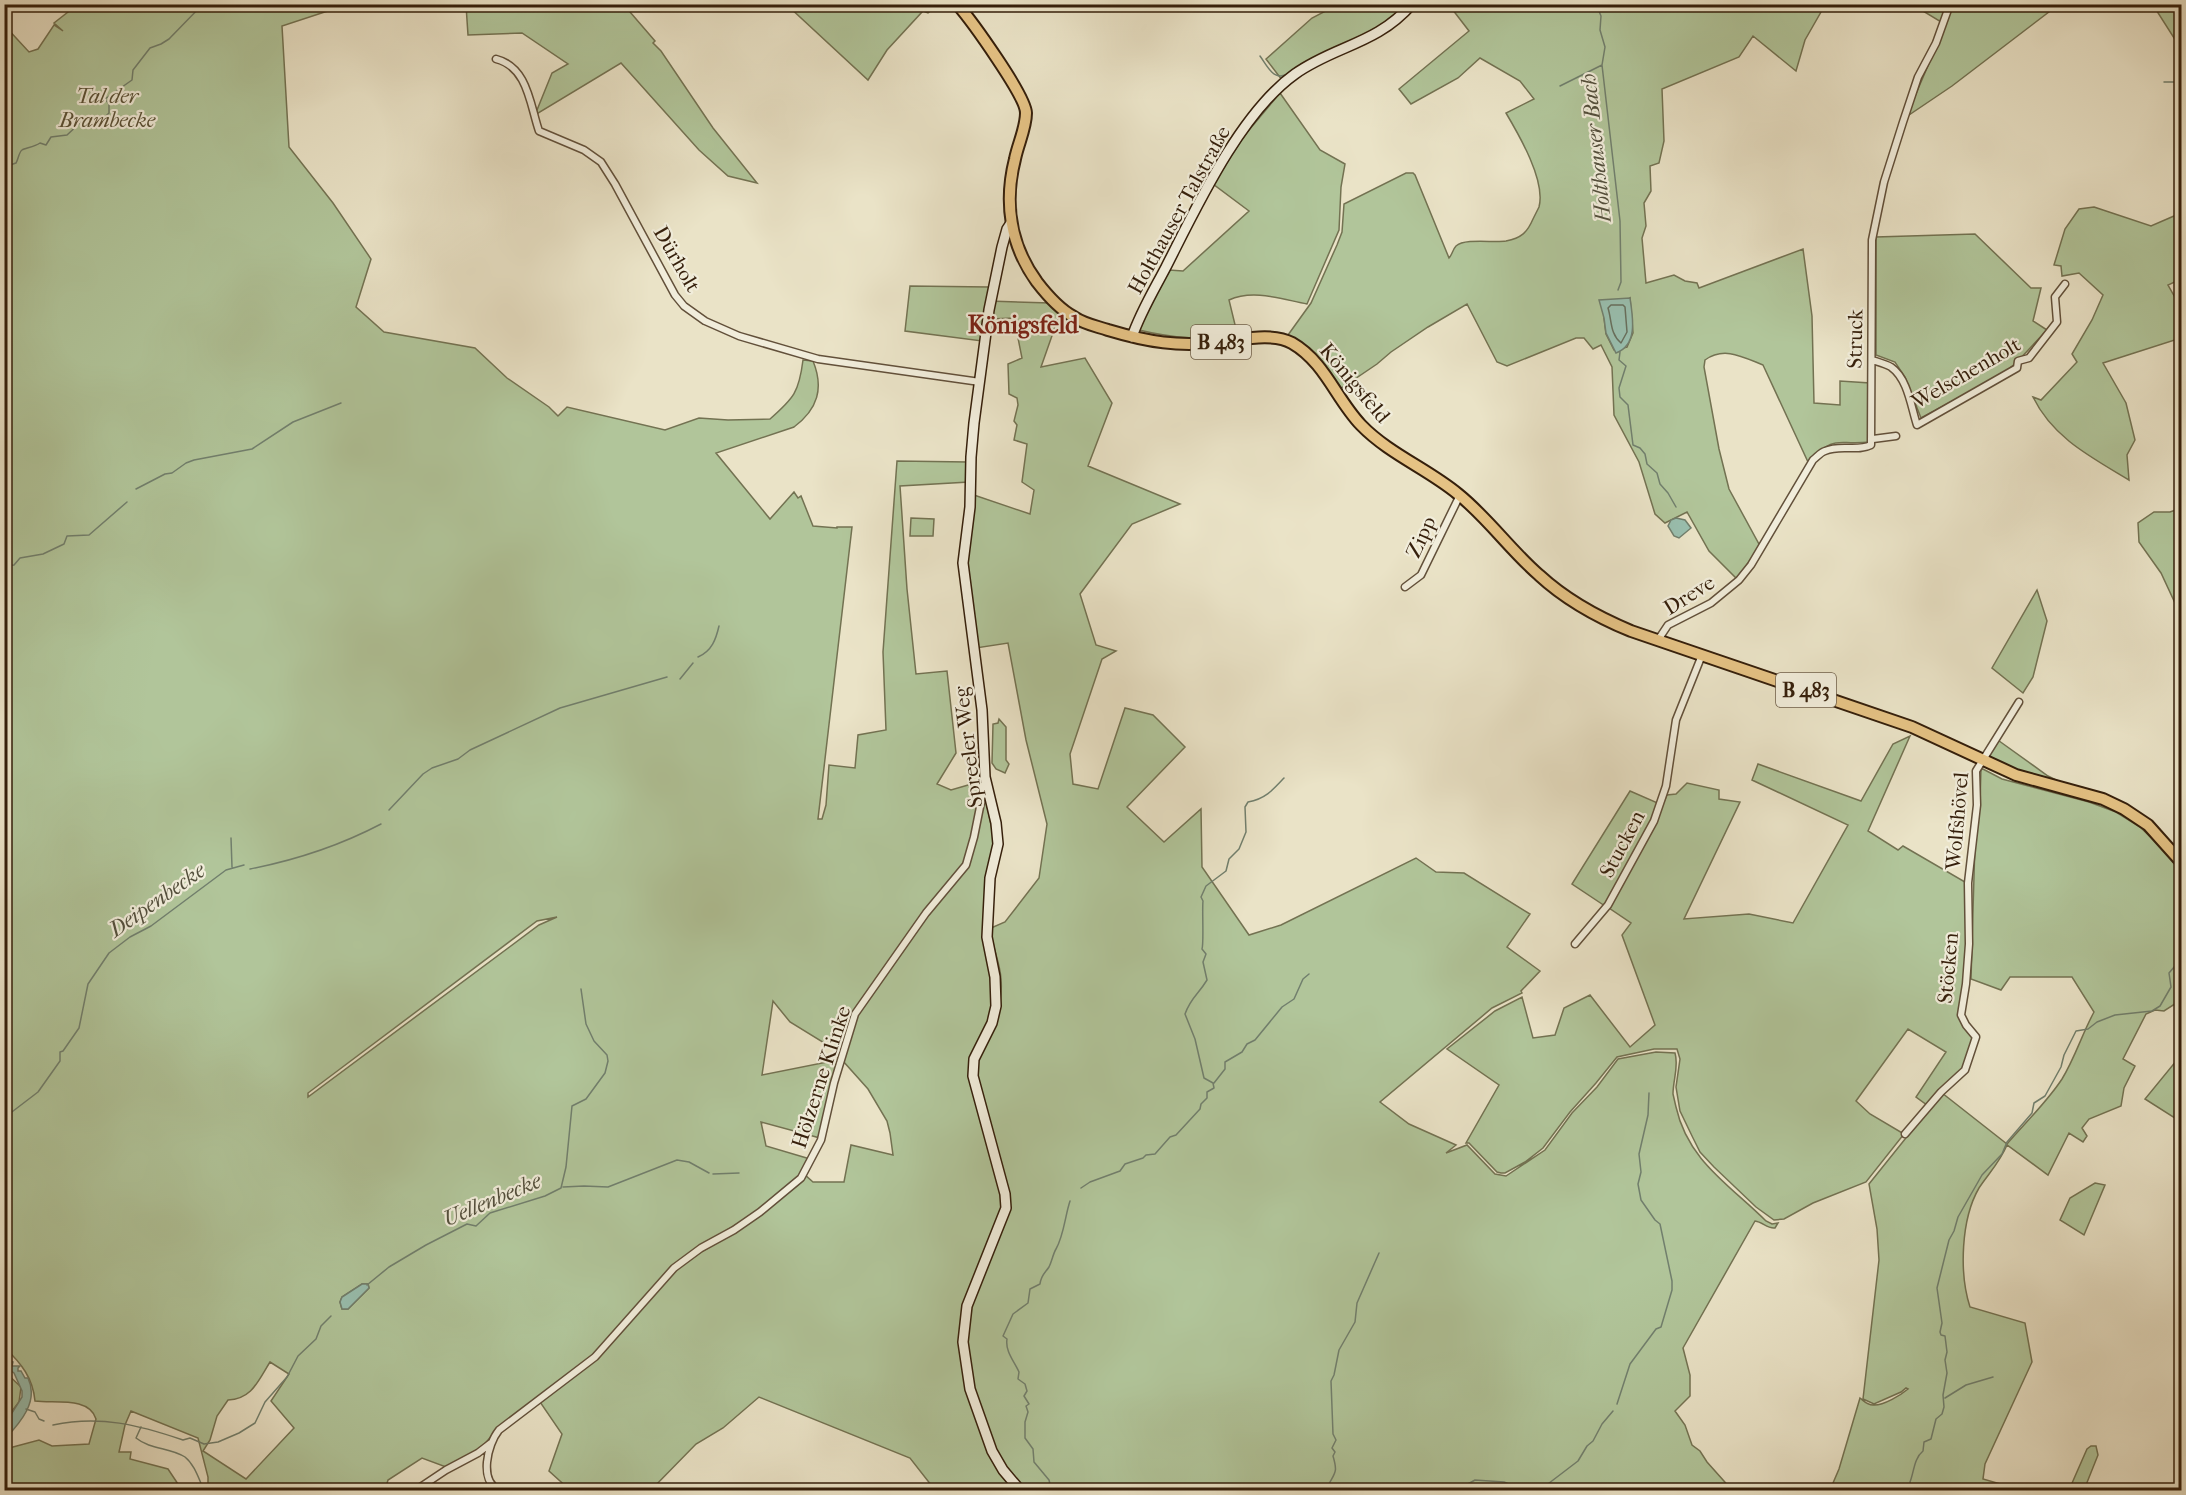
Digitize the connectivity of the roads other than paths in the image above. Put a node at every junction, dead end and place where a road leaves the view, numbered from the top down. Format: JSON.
{"nodes":[{"id":1,"x":957,"y":4,"type":"edge"},
{"id":2,"x":1412,"y":4,"type":"edge"},
{"id":3,"x":1950,"y":4,"type":"edge"},
{"id":4,"x":496,"y":59,"type":"dead end"},
{"id":5,"x":1011,"y":223,"type":"junction"},
{"id":6,"x":2065,"y":284,"type":"dead end"},
{"id":7,"x":1132,"y":337,"type":"junction"},
{"id":8,"x":1872,"y":360,"type":"junction"},
{"id":9,"x":980,"y":382,"type":"junction"},
{"id":10,"x":1896,"y":436,"type":"dead end"},
{"id":11,"x":1873,"y":439,"type":"junction"},
{"id":12,"x":1460,"y":495,"type":"junction"},
{"id":13,"x":1405,"y":587,"type":"dead end"},
{"id":14,"x":1658,"y":640,"type":"junction"},
{"id":15,"x":1702,"y":655,"type":"junction"},
{"id":16,"x":2019,"y":702,"type":"dead end"},
{"id":17,"x":1981,"y":760,"type":"junction"},
{"id":18,"x":986,"y":783,"type":"junction"},
{"id":19,"x":2181,"y":863,"type":"edge"},
{"id":20,"x":1968,"y":883,"type":"joint"},
{"id":21,"x":1575,"y":944,"type":"dead end"},
{"id":22,"x":1905,"y":1134,"type":"dead end"},
{"id":23,"x":491,"y":1442,"type":"junction"},
{"id":24,"x":416,"y":1491,"type":"edge"},
{"id":25,"x":499,"y":1491,"type":"edge"},
{"id":26,"x":1020,"y":1491,"type":"edge"}],
"edges":[{"from":1,"to":5,"type":"main road","number":"B 483"},
{"from":2,"to":7,"type":"street","name":"Holthauser Talstraße"},
{"from":3,"to":8,"type":"street","name":"Struck"},
{"from":4,"to":9,"type":"street","name":"Dürholt"},
{"from":5,"to":7,"type":"main road","name":"Königsfeld","number":"B 483"},
{"from":5,"to":9,"type":"street","name":"Spreeler Weg"},
{"from":6,"to":8,"type":"street","name":"Welschenholt"},
{"from":7,"to":12,"type":"main road","name":"Königsfeld","number":"B 483"},
{"from":8,"to":11,"type":"street","name":"Struck"},
{"from":9,"to":18,"type":"street","name":"Spreeler Weg"},
{"from":10,"to":11,"type":"street"},
{"from":11,"to":14,"type":"street","name":"Dreve"},
{"from":12,"to":13,"type":"street","name":"Zipp"},
{"from":12,"to":14,"type":"main road","number":"B 483"},
{"from":14,"to":15,"type":"main road","number":"B 483"},
{"from":15,"to":17,"type":"main road","number":"B 483"},
{"from":15,"to":21,"type":"street","name":"Stucken"},
{"from":16,"to":17,"type":"street","name":"Wolfshövel"},
{"from":17,"to":19,"type":"main road","number":"B 483"},
{"from":17,"to":20,"type":"street","name":"Wolfshövel"},
{"from":18,"to":23,"type":"street","name":"Hölzerne Klinke"},
{"from":18,"to":26,"type":"street","name":"Spreeler Weg"},
{"from":20,"to":22,"type":"street","name":"Stöcken"},
{"from":23,"to":24,"type":"street","name":"Hölzerne Klinke"},
{"from":23,"to":25,"type":"street"}]}
